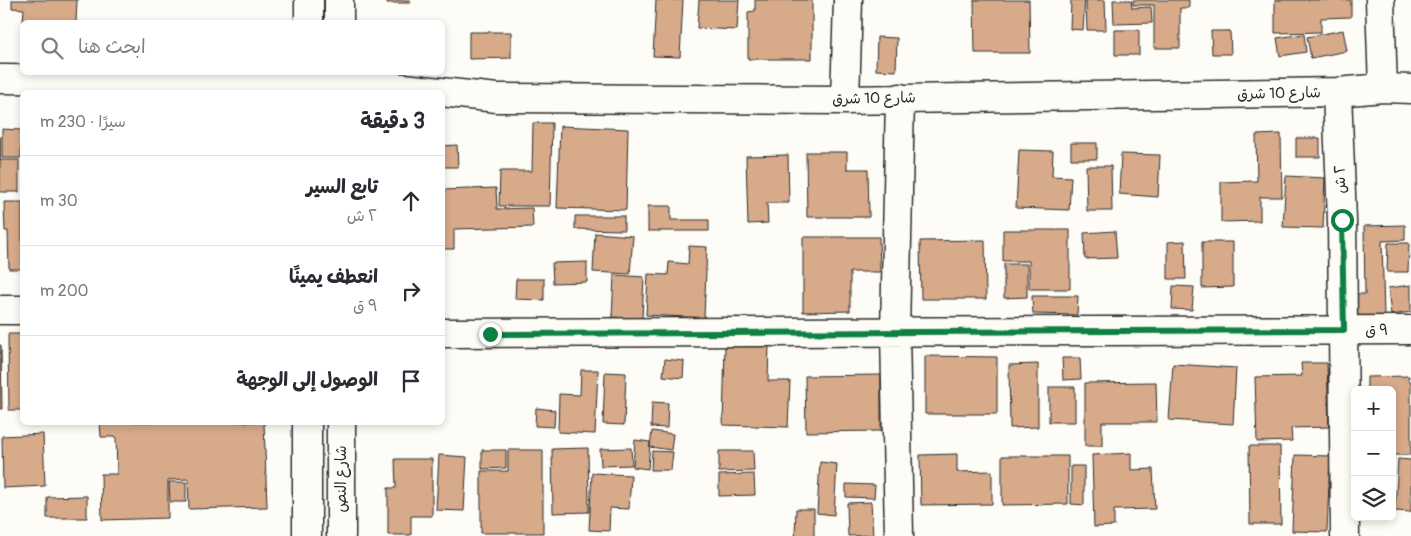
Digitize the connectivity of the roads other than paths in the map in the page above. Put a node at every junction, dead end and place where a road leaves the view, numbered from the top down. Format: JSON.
{"nodes":[{"id":1,"x":309,"y":0,"type":"edge"},
{"id":2,"x":339,"y":0,"type":"edge"},
{"id":3,"x":848,"y":0,"type":"edge"},
{"id":4,"x":1380,"y":0,"type":"edge"},
{"id":5,"x":309,"y":20,"type":"edge"},
{"id":6,"x":339,"y":20,"type":"edge"},
{"id":7,"x":0,"y":79,"type":"edge"},
{"id":8,"x":308,"y":82,"type":"edge"},
{"id":9,"x":338,"y":82,"type":"edge"},
{"id":10,"x":1383,"y":88,"type":"junction"},
{"id":11,"x":1411,"y":89,"type":"edge"},
{"id":12,"x":418,"y":90,"type":"edge"},
{"id":13,"x":1337,"y":92,"type":"junction"},
{"id":14,"x":445,"y":93,"type":"edge"},
{"id":15,"x":900,"y":98,"type":"junction"},
{"id":16,"x":845,"y":100,"type":"junction"},
{"id":17,"x":0,"y":310,"type":"edge"},
{"id":18,"x":20,"y":310,"type":"edge"},
{"id":19,"x":1344,"y":330,"type":"junction"},
{"id":20,"x":1411,"y":330,"type":"edge"},
{"id":21,"x":894,"y":332,"type":"junction"},
{"id":22,"x":445,"y":333,"type":"edge"},
{"id":23,"x":307,"y":425,"type":"edge"},
{"id":24,"x":341,"y":425,"type":"edge"},
{"id":25,"x":307,"y":536,"type":"edge"},
{"id":26,"x":341,"y":536,"type":"edge"},
{"id":27,"x":900,"y":536,"type":"edge"},
{"id":28,"x":1345,"y":536,"type":"edge"}],
"edges":[{"from":1,"to":5,"type":"street"},
{"from":2,"to":6,"type":"street"},
{"from":3,"to":16,"type":"street"},
{"from":4,"to":10,"type":"street"},
{"from":7,"to":8,"type":"street","name":"شارع 10 شرق"},
{"from":8,"to":9,"type":"street","name":"شارع 10 شرق"},
{"from":9,"to":12,"type":"street","name":"شارع 10 شرق"},
{"from":10,"to":11,"type":"street","name":"شارع 10 شرق"},
{"from":10,"to":13,"type":"street","name":"شارع 10 شرق"},
{"from":13,"to":15,"type":"street","name":"شارع 10 شرق"},
{"from":13,"to":19,"type":"street","name":"٢ ش"},
{"from":14,"to":16,"type":"street","name":"شارع 10 شرق"},
{"from":15,"to":16,"type":"street","name":"شارع 10 شرق"},
{"from":15,"to":21,"type":"street"},
{"from":17,"to":18,"type":"street"},
{"from":19,"to":20,"type":"street","name":"٩ ق"},
{"from":19,"to":21,"type":"street","name":"٩ ق"},
{"from":19,"to":28,"type":"street","name":"٢ ش"},
{"from":21,"to":22,"type":"street","name":"٩ ق"},
{"from":21,"to":27,"type":"street"},
{"from":23,"to":25,"type":"street"},
{"from":24,"to":26,"type":"street","name":"شارع النص"}]}
